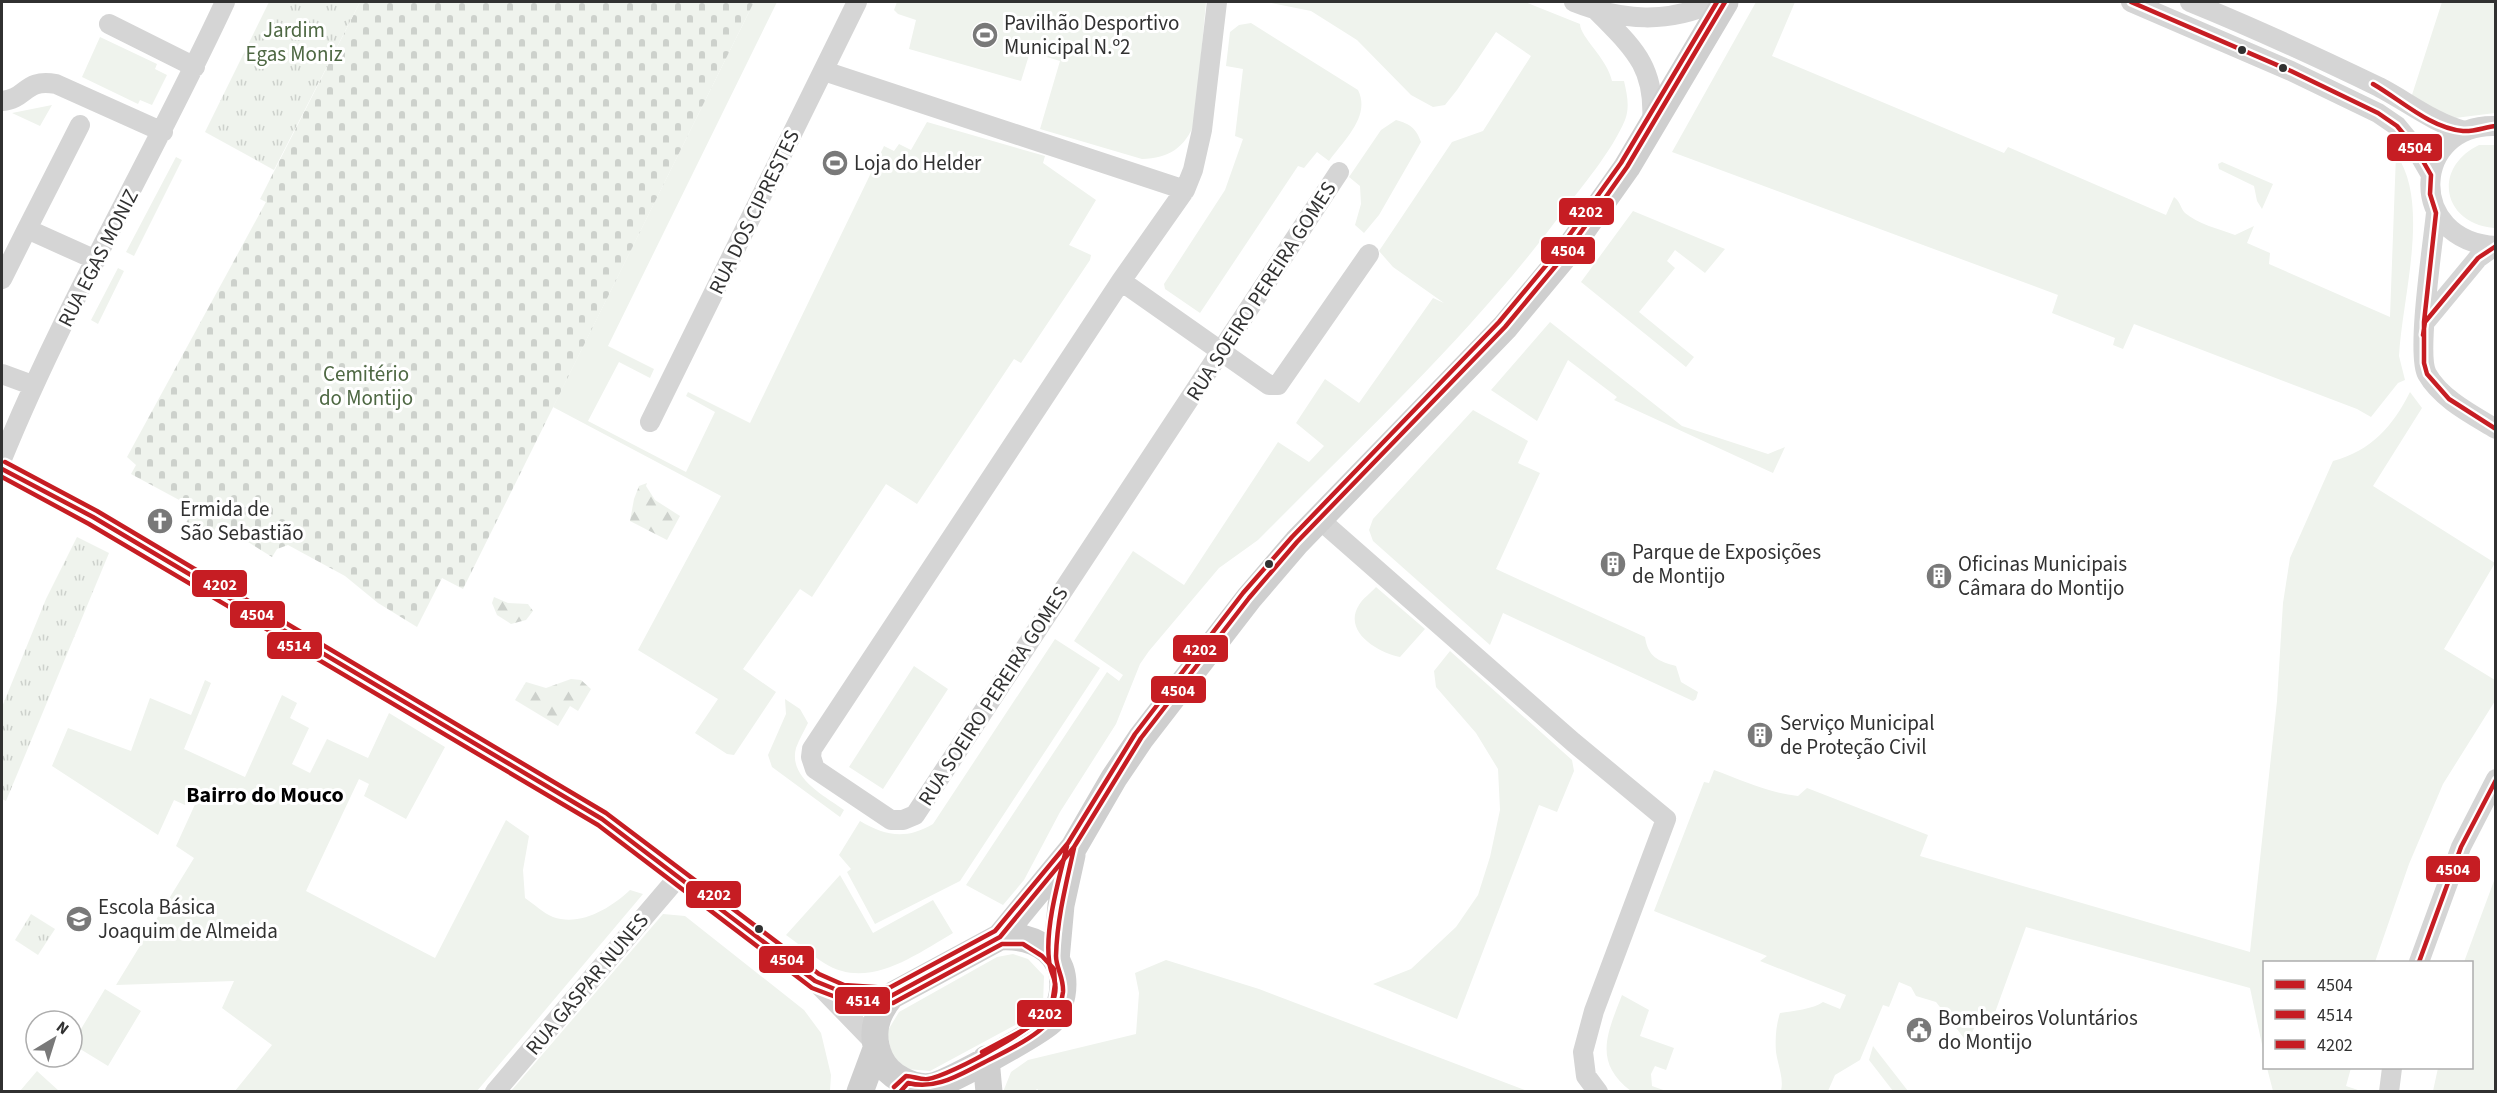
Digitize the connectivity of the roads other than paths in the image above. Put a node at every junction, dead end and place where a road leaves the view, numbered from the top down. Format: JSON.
{"nodes":[{"id":1,"x":225,"y":2,"type":"edge"},
{"id":2,"x":857,"y":2,"type":"edge"},
{"id":3,"x":1217,"y":2,"type":"edge"},
{"id":4,"x":1574,"y":2,"type":"edge"},
{"id":5,"x":1715,"y":2,"type":"edge"},
{"id":6,"x":1725,"y":2,"type":"edge"},
{"id":7,"x":2131,"y":2,"type":"edge"},
{"id":8,"x":2190,"y":2,"type":"edge"},
{"id":9,"x":1596,"y":10,"type":"junction"},
{"id":10,"x":109,"y":24,"type":"dead end"},
{"id":11,"x":195,"y":67,"type":"junction"},
{"id":12,"x":824,"y":71,"type":"junction"},
{"id":13,"x":2,"y":100,"type":"edge"},
{"id":14,"x":80,"y":125,"type":"dead end"},
{"id":15,"x":2496,"y":126,"type":"edge"},
{"id":16,"x":1651,"y":128,"type":"junction"},
{"id":17,"x":2464,"y":131,"type":"junction"},
{"id":18,"x":163,"y":132,"type":"junction"},
{"id":19,"x":1339,"y":172,"type":"dead end"},
{"id":20,"x":2431,"y":175,"type":"junction"},
{"id":21,"x":1185,"y":190,"type":"junction"},
{"id":22,"x":2436,"y":213,"type":"junction"},
{"id":23,"x":27,"y":229,"type":"junction"},
{"id":24,"x":2495,"y":246,"type":"edge"},
{"id":25,"x":1369,"y":254,"type":"dead end"},
{"id":26,"x":96,"y":261,"type":"junction"},
{"id":27,"x":2,"y":279,"type":"edge"},
{"id":28,"x":1121,"y":281,"type":"junction"},
{"id":29,"x":2425,"y":322,"type":"junction"},
{"id":30,"x":1220,"y":352,"type":"junction"},
{"id":31,"x":2,"y":374,"type":"edge"},
{"id":32,"x":32,"y":385,"type":"junction"},
{"id":33,"x":650,"y":422,"type":"dead end"},
{"id":34,"x":2496,"y":429,"type":"edge"},
{"id":35,"x":2,"y":459,"type":"edge"},
{"id":36,"x":2,"y":469,"type":"edge"},
{"id":37,"x":1319,"y":519,"type":"junction"},
{"id":38,"x":2493,"y":789,"type":"edge"},
{"id":39,"x":1074,"y":847,"type":"junction"},
{"id":40,"x":679,"y":876,"type":"junction"},
{"id":41,"x":1000,"y":937,"type":"junction"},
{"id":42,"x":1056,"y":960,"type":"junction"},
{"id":43,"x":2420,"y":961,"type":"edge"},
{"id":44,"x":815,"y":981,"type":"junction"},
{"id":45,"x":891,"y":996,"type":"junction"},
{"id":46,"x":875,"y":1046,"type":"junction"},
{"id":47,"x":986,"y":1059,"type":"junction"},
{"id":48,"x":2392,"y":1069,"type":"edge"},
{"id":49,"x":920,"y":1088,"type":"edge"},
{"id":50,"x":495,"y":1092,"type":"edge"},
{"id":51,"x":860,"y":1092,"type":"edge"},
{"id":52,"x":989,"y":1092,"type":"edge"},
{"id":53,"x":1598,"y":1092,"type":"edge"},
{"id":54,"x":2389,"y":1092,"type":"edge"}],
"edges":[{"from":1,"to":11,"type":"street","name":"RUA EGAS MONIZ"},
{"from":2,"to":12,"type":"street","name":"RUA DOS CIPRESTES"},
{"from":3,"to":21,"type":"street","name":"RUA SOEIRO PEREIRA GOMES"},
{"from":4,"to":9,"type":"street"},
{"from":5,"to":9,"type":"street"},
{"from":6,"to":16,"type":"main road"},
{"from":7,"to":20,"type":"street"},
{"from":8,"to":17,"type":"street"},
{"from":9,"to":16,"type":"street"},
{"from":10,"to":11,"type":"street"},
{"from":11,"to":18,"type":"street","name":"RUA EGAS MONIZ"},
{"from":12,"to":21,"type":"street"},
{"from":12,"to":33,"type":"street","name":"RUA DOS CIPRESTES"},
{"from":13,"to":18,"type":"street"},
{"from":14,"to":23,"type":"street"},
{"from":15,"to":17,"type":"street"},
{"from":16,"to":37,"type":"main road"},
{"from":17,"to":20,"type":"street"},
{"from":18,"to":26,"type":"street","name":"RUA EGAS MONIZ"},
{"from":19,"to":30,"type":"street","name":"RUA SOEIRO PEREIRA GOMES"},
{"from":20,"to":22,"type":"street"},
{"from":21,"to":28,"type":"street","name":"RUA SOEIRO PEREIRA GOMES"},
{"from":22,"to":24,"type":"street"},
{"from":22,"to":29,"type":"street"},
{"from":23,"to":26,"type":"street"},
{"from":23,"to":27,"type":"street"},
{"from":24,"to":29,"type":"street"},
{"from":25,"to":30,"type":"street"},
{"from":26,"to":32,"type":"street","name":"RUA EGAS MONIZ"},
{"from":28,"to":30,"type":"street"},
{"from":28,"to":30,"type":"street","name":"RUA SOEIRO PEREIRA GOMES"},
{"from":29,"to":34,"type":"street"},
{"from":31,"to":32,"type":"street"},
{"from":32,"to":35,"type":"street","name":"RUA EGAS MONIZ"},
{"from":36,"to":40,"type":"street"},
{"from":37,"to":39,"type":"main road"},
{"from":37,"to":53,"type":"street"},
{"from":38,"to":43,"type":"street"},
{"from":39,"to":41,"type":"main road"},
{"from":39,"to":42,"type":"main road"},
{"from":40,"to":44,"type":"street"},
{"from":40,"to":50,"type":"street","name":"RUA GASPAR NUNES"},
{"from":41,"to":42,"type":"main road"},
{"from":41,"to":45,"type":"main road"},
{"from":42,"to":47,"type":"main road"},
{"from":44,"to":45,"type":"street"},
{"from":44,"to":46,"type":"street"},
{"from":45,"to":46,"type":"main road"},
{"from":46,"to":49,"type":"main road"},
{"from":46,"to":51,"type":"main road"},
{"from":47,"to":49,"type":"main road"},
{"from":47,"to":52,"type":"main road"},
{"from":48,"to":54,"type":"street"}]}
